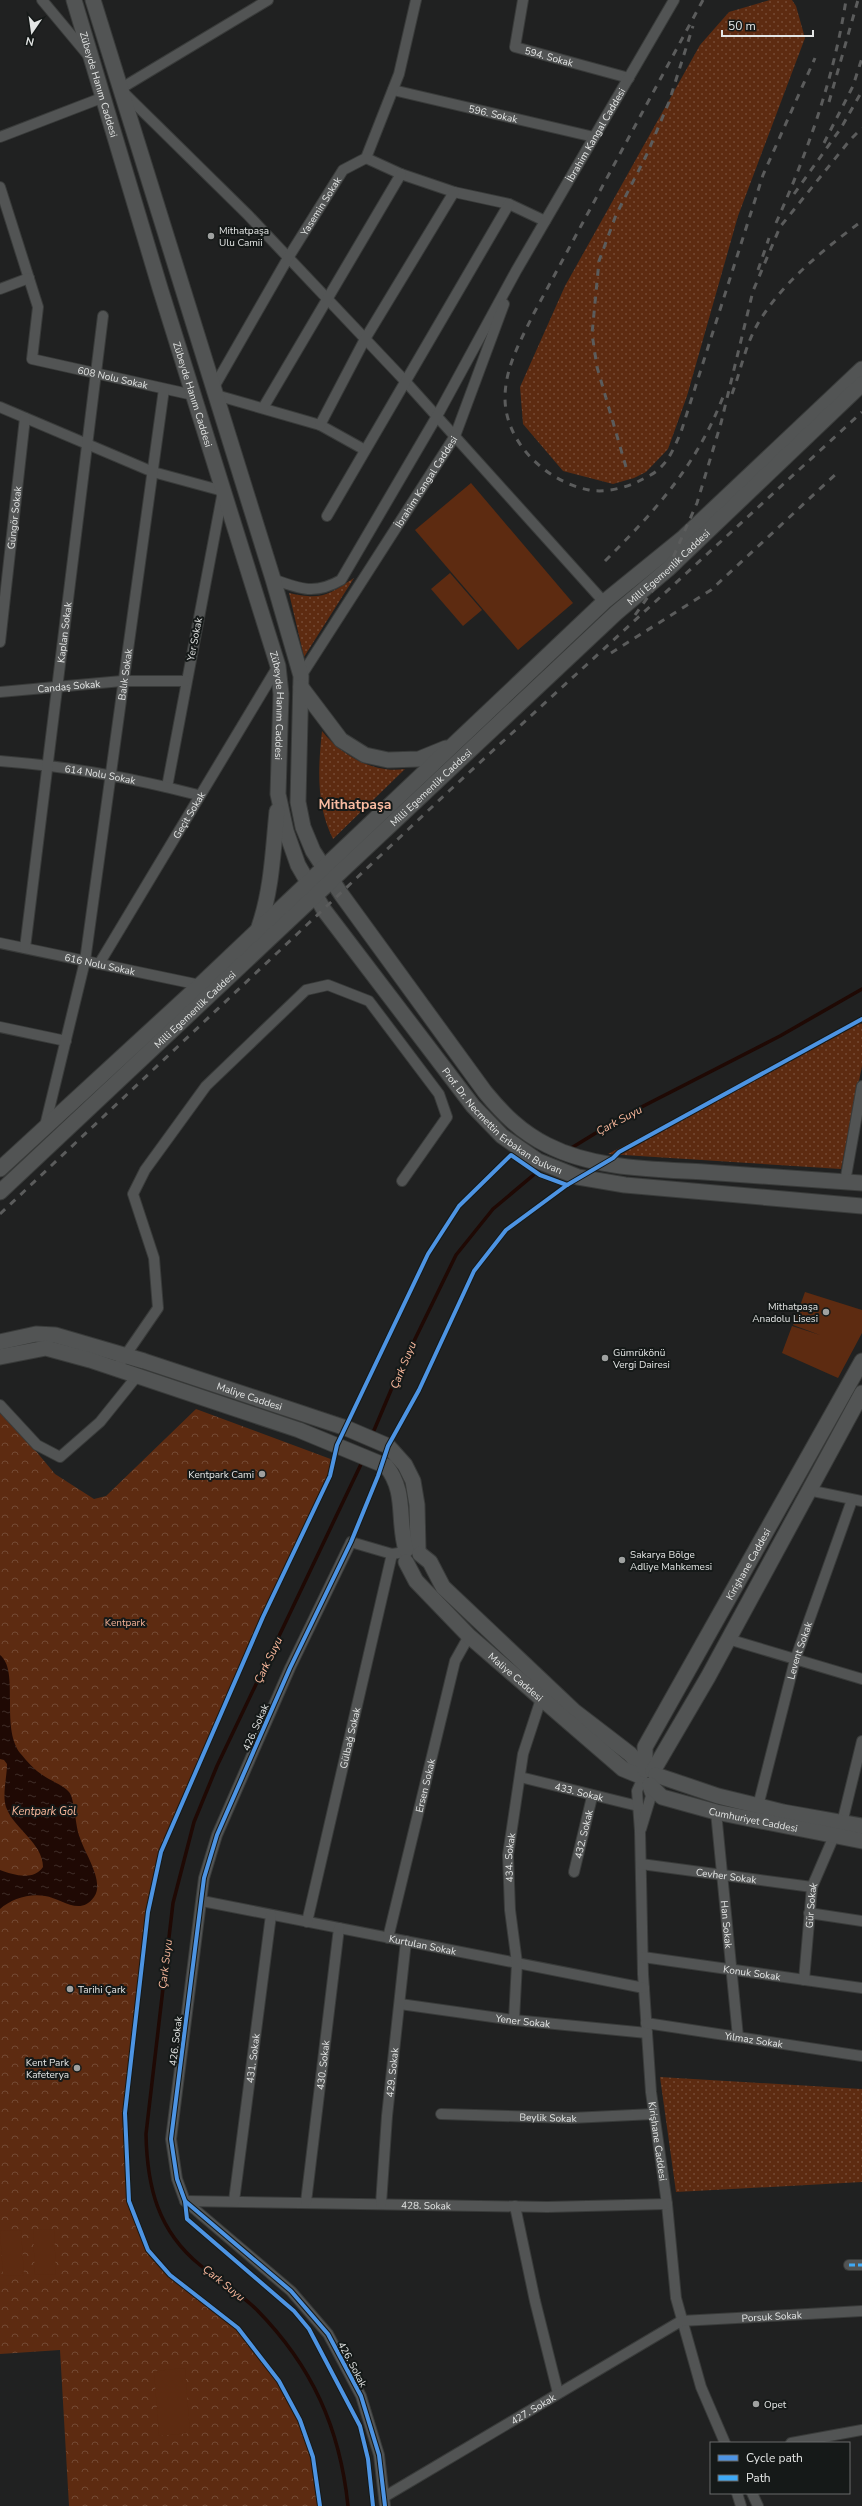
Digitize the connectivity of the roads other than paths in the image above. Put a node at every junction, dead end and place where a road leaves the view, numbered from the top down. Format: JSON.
{"nodes":[{"id":1,"x":42,"y":0,"type":"edge"},
{"id":2,"x":74,"y":0,"type":"edge"},
{"id":3,"x":93,"y":0,"type":"edge"},
{"id":4,"x":249,"y":0,"type":"edge"},
{"id":5,"x":268,"y":0,"type":"edge"},
{"id":6,"x":416,"y":0,"type":"edge"},
{"id":7,"x":523,"y":0,"type":"edge"},
{"id":8,"x":674,"y":0,"type":"edge"},
{"id":9,"x":252,"y":10,"type":"junction"},
{"id":10,"x":92,"y":60,"type":"junction"},
{"id":11,"x":628,"y":78,"type":"junction"},
{"id":12,"x":120,"y":89,"type":"junction"},
{"id":13,"x":393,"y":90,"type":"junction"},
{"id":14,"x":104,"y":97,"type":"junction"},
{"id":15,"x":0,"y":137,"type":"edge"},
{"id":16,"x":594,"y":137,"type":"junction"},
{"id":17,"x":366,"y":158,"type":"junction"},
{"id":18,"x":401,"y":174,"type":"junction"},
{"id":19,"x":0,"y":187,"type":"edge"},
{"id":20,"x":454,"y":192,"type":"junction"},
{"id":21,"x":509,"y":204,"type":"junction"},
{"id":22,"x":545,"y":222,"type":"junction"},
{"id":23,"x":288,"y":258,"type":"junction"},
{"id":24,"x":516,"y":271,"type":"junction"},
{"id":25,"x":29,"y":278,"type":"junction"},
{"id":26,"x":0,"y":289,"type":"edge"},
{"id":27,"x":326,"y":298,"type":"junction"},
{"id":28,"x":103,"y":316,"type":"dead end"},
{"id":29,"x":365,"y":339,"type":"junction"},
{"id":30,"x":862,"y":369,"type":"edge"},
{"id":31,"x":95,"y":372,"type":"junction"},
{"id":32,"x":405,"y":382,"type":"junction"},
{"id":33,"x":862,"y":384,"type":"edge"},
{"id":34,"x":164,"y":389,"type":"junction"},
{"id":35,"x":215,"y":391,"type":"junction"},
{"id":36,"x":193,"y":395,"type":"junction"},
{"id":37,"x":0,"y":407,"type":"edge"},
{"id":38,"x":263,"y":408,"type":"junction"},
{"id":39,"x":437,"y":416,"type":"junction"},
{"id":40,"x":25,"y":418,"type":"junction"},
{"id":41,"x":320,"y":424,"type":"junction"},
{"id":42,"x":455,"y":436,"type":"junction"},
{"id":43,"x":88,"y":444,"type":"junction"},
{"id":44,"x":366,"y":450,"type":"junction"},
{"id":45,"x":153,"y":472,"type":"junction"},
{"id":46,"x":223,"y":491,"type":"junction"},
{"id":47,"x":327,"y":516,"type":"dead end"},
{"id":48,"x":274,"y":579,"type":"junction"},
{"id":49,"x":604,"y":602,"type":"junction"},
{"id":50,"x":2,"y":603,"type":"edge"},
{"id":51,"x":0,"y":642,"type":"edge"},
{"id":52,"x":278,"y":666,"type":"junction"},
{"id":53,"x":122,"y":681,"type":"junction"},
{"id":54,"x":186,"y":681,"type":"junction"},
{"id":55,"x":301,"y":681,"type":"junction"},
{"id":56,"x":57,"y":685,"type":"junction"},
{"id":57,"x":0,"y":692,"type":"edge"},
{"id":58,"x":454,"y":744,"type":"junction"},
{"id":59,"x":0,"y":761,"type":"edge"},
{"id":60,"x":47,"y":765,"type":"junction"},
{"id":61,"x":110,"y":776,"type":"junction"},
{"id":62,"x":166,"y":787,"type":"junction"},
{"id":63,"x":278,"y":794,"type":"junction"},
{"id":64,"x":198,"y":795,"type":"junction"},
{"id":65,"x":324,"y":867,"type":"junction"},
{"id":66,"x":333,"y":881,"type":"junction"},
{"id":67,"x":307,"y":883,"type":"junction"},
{"id":68,"x":317,"y":896,"type":"junction"},
{"id":69,"x":258,"y":930,"type":"junction"},
{"id":70,"x":0,"y":943,"type":"edge"},
{"id":71,"x":25,"y":948,"type":"junction"},
{"id":72,"x":86,"y":961,"type":"junction"},
{"id":73,"x":99,"y":964,"type":"junction"},
{"id":74,"x":200,"y":985,"type":"junction"},
{"id":75,"x":0,"y":1027,"type":"edge"},
{"id":76,"x":66,"y":1041,"type":"junction"},
{"id":77,"x":862,"y":1086,"type":"edge"},
{"id":78,"x":45,"y":1126,"type":"junction"},
{"id":79,"x":2,"y":1166,"type":"edge"},
{"id":80,"x":402,"y":1181,"type":"dead end"},
{"id":81,"x":845,"y":1182,"type":"junction"},
{"id":82,"x":862,"y":1183,"type":"edge"},
{"id":83,"x":0,"y":1192,"type":"edge"},
{"id":84,"x":862,"y":1206,"type":"edge"},
{"id":85,"x":0,"y":1342,"type":"edge"},
{"id":86,"x":125,"y":1355,"type":"junction"},
{"id":87,"x":0,"y":1357,"type":"edge"},
{"id":88,"x":862,"y":1361,"type":"edge"},
{"id":89,"x":116,"y":1369,"type":"junction"},
{"id":90,"x":138,"y":1376,"type":"junction"},
{"id":91,"x":862,"y":1392,"type":"edge"},
{"id":92,"x":0,"y":1405,"type":"edge"},
{"id":93,"x":808,"y":1490,"type":"junction"},
{"id":94,"x":857,"y":1500,"type":"edge"},
{"id":95,"x":408,"y":1553,"type":"junction"},
{"id":96,"x":469,"y":1636,"type":"junction"},
{"id":97,"x":728,"y":1639,"type":"junction"},
{"id":98,"x":795,"y":1660,"type":"junction"},
{"id":99,"x":862,"y":1679,"type":"edge"},
{"id":100,"x":541,"y":1699,"type":"junction"},
{"id":101,"x":862,"y":1741,"type":"edge"},
{"id":102,"x":520,"y":1777,"type":"junction"},
{"id":103,"x":647,"y":1777,"type":"junction"},
{"id":104,"x":592,"y":1796,"type":"junction"},
{"id":105,"x":638,"y":1806,"type":"junction"},
{"id":106,"x":758,"y":1806,"type":"junction"},
{"id":107,"x":716,"y":1812,"type":"junction"},
{"id":108,"x":842,"y":1823,"type":"junction"},
{"id":109,"x":862,"y":1826,"type":"edge"},
{"id":110,"x":640,"y":1831,"type":"junction"},
{"id":111,"x":834,"y":1836,"type":"junction"},
{"id":112,"x":862,"y":1841,"type":"edge"},
{"id":113,"x":641,"y":1864,"type":"junction"},
{"id":114,"x":574,"y":1872,"type":"dead end"},
{"id":115,"x":722,"y":1875,"type":"junction"},
{"id":116,"x":812,"y":1887,"type":"junction"},
{"id":117,"x":202,"y":1901,"type":"junction"},
{"id":118,"x":809,"y":1913,"type":"junction"},
{"id":119,"x":271,"y":1915,"type":"junction"},
{"id":120,"x":862,"y":1921,"type":"edge"},
{"id":121,"x":307,"y":1922,"type":"junction"},
{"id":122,"x":339,"y":1928,"type":"junction"},
{"id":123,"x":388,"y":1938,"type":"junction"},
{"id":124,"x":406,"y":1941,"type":"junction"},
{"id":125,"x":643,"y":1957,"type":"junction"},
{"id":126,"x":517,"y":1963,"type":"junction"},
{"id":127,"x":732,"y":1969,"type":"junction"},
{"id":128,"x":804,"y":1980,"type":"junction"},
{"id":129,"x":644,"y":1988,"type":"junction"},
{"id":130,"x":862,"y":1988,"type":"edge"},
{"id":131,"x":400,"y":2004,"type":"junction"},
{"id":132,"x":514,"y":2020,"type":"junction"},
{"id":133,"x":647,"y":2028,"type":"junction"},
{"id":134,"x":738,"y":2037,"type":"junction"},
{"id":135,"x":862,"y":2056,"type":"edge"},
{"id":136,"x":441,"y":2114,"type":"dead end"},
{"id":137,"x":654,"y":2114,"type":"junction"},
{"id":138,"x":185,"y":2201,"type":"junction"},
{"id":139,"x":234,"y":2201,"type":"junction"},
{"id":140,"x":306,"y":2202,"type":"junction"},
{"id":141,"x":381,"y":2204,"type":"junction"},
{"id":142,"x":667,"y":2204,"type":"junction"},
{"id":143,"x":515,"y":2206,"type":"junction"},
{"id":144,"x":849,"y":2265,"type":"dead end"},
{"id":145,"x":862,"y":2265,"type":"edge"},
{"id":146,"x":862,"y":2311,"type":"edge"},
{"id":147,"x":681,"y":2321,"type":"junction"},
{"id":148,"x":558,"y":2393,"type":"junction"},
{"id":149,"x":862,"y":2430,"type":"edge"},
{"id":150,"x":725,"y":2442,"type":"edge"},
{"id":151,"x":796,"y":2442,"type":"edge"},
{"id":152,"x":737,"y":2494,"type":"edge"},
{"id":153,"x":752,"y":2494,"type":"edge"},
{"id":154,"x":384,"y":2501,"type":"edge"},
{"id":155,"x":741,"y":2506,"type":"edge"},
{"id":156,"x":758,"y":2506,"type":"edge"}],
"edges":[{"from":1,"to":10,"type":"street"},
{"from":2,"to":10,"type":"main road","name":"Zübeyde Hanım Caddesi"},
{"from":3,"to":12,"type":"main road","name":"Zübeyde Hanım Caddesi"},
{"from":4,"to":9,"type":"street"},
{"from":5,"to":9,"type":"street"},
{"from":6,"to":13,"type":"street"},
{"from":7,"to":11,"type":"street","name":"594. Sokak"},
{"from":8,"to":11,"type":"street","name":"İbrahim Kangal Caddesi"},
{"from":9,"to":12,"type":"street"},
{"from":10,"to":14,"type":"main road","name":"Zübeyde Hanım Caddesi"},
{"from":11,"to":16,"type":"street","name":"İbrahim Kangal Caddesi"},
{"from":12,"to":23,"type":"street"},
{"from":12,"to":35,"type":"main road","name":"Zübeyde Hanım Caddesi"},
{"from":13,"to":16,"type":"street","name":"596. Sokak"},
{"from":13,"to":17,"type":"street"},
{"from":14,"to":15,"type":"street"},
{"from":14,"to":36,"type":"main road","name":"Zübeyde Hanım Caddesi"},
{"from":16,"to":22,"type":"street","name":"İbrahim Kangal Caddesi"},
{"from":17,"to":18,"type":"street"},
{"from":17,"to":23,"type":"street","name":"Yasemin Sokak"},
{"from":18,"to":20,"type":"street"},
{"from":18,"to":27,"type":"street"},
{"from":19,"to":25,"type":"street"},
{"from":20,"to":21,"type":"street"},
{"from":20,"to":29,"type":"street"},
{"from":21,"to":22,"type":"street"},
{"from":21,"to":32,"type":"street"},
{"from":22,"to":24,"type":"street","name":"İbrahim Kangal Caddesi"},
{"from":23,"to":27,"type":"street"},
{"from":23,"to":35,"type":"street","name":"Yasemin Sokak"},
{"from":24,"to":39,"type":"street","name":"İbrahim Kangal Caddesi"},
{"from":24,"to":42,"type":"street","name":"İbrahim Kangal Caddesi"},
{"from":25,"to":26,"type":"street"},
{"from":25,"to":31,"type":"street","name":"608 Nolu Sokak"},
{"from":27,"to":29,"type":"street"},
{"from":27,"to":38,"type":"street"},
{"from":28,"to":31,"type":"street","name":"Kaplan Sokak"},
{"from":29,"to":32,"type":"street"},
{"from":29,"to":41,"type":"street"},
{"from":30,"to":49,"type":"main road","name":"Milli Egemenlik Caddesi"},
{"from":31,"to":34,"type":"street","name":"608 Nolu Sokak"},
{"from":31,"to":43,"type":"street","name":"Kaplan Sokak"},
{"from":32,"to":39,"type":"street"},
{"from":32,"to":44,"type":"street"},
{"from":33,"to":66,"type":"main road","name":"Milli Egemenlik Caddesi"},
{"from":34,"to":36,"type":"street","name":"608 Nolu Sokak"},
{"from":34,"to":45,"type":"street","name":"Balık Sokak"},
{"from":35,"to":38,"type":"street"},
{"from":35,"to":48,"type":"main road","name":"Zübeyde Hanım Caddesi"},
{"from":36,"to":46,"type":"main road","name":"Zübeyde Hanım Caddesi"},
{"from":37,"to":40,"type":"street"},
{"from":38,"to":41,"type":"street"},
{"from":39,"to":42,"type":"street"},
{"from":39,"to":48,"type":"street","name":"İbrahim Kangal Caddesi"},
{"from":40,"to":43,"type":"street"},
{"from":40,"to":50,"type":"street","name":"Güngör Sokak"},
{"from":41,"to":44,"type":"street"},
{"from":42,"to":49,"type":"street"},
{"from":42,"to":55,"type":"street","name":"İbrahim Kangal Caddesi"},
{"from":43,"to":45,"type":"street"},
{"from":43,"to":56,"type":"street","name":"Kaplan Sokak"},
{"from":44,"to":47,"type":"street"},
{"from":45,"to":46,"type":"street"},
{"from":45,"to":53,"type":"street","name":"Balık Sokak"},
{"from":46,"to":52,"type":"main road","name":"Zübeyde Hanım Caddesi"},
{"from":46,"to":54,"type":"street","name":"Yer Sokak"},
{"from":48,"to":55,"type":"main road","name":"Zübeyde Hanım Caddesi"},
{"from":49,"to":58,"type":"main road","name":"Milli Egemenlik Caddesi"},
{"from":50,"to":51,"type":"street","name":"Güngör Sokak"},
{"from":52,"to":63,"type":"main road","name":"Zübeyde Hanım Caddesi"},
{"from":52,"to":64,"type":"street","name":"Geçit Sokak"},
{"from":53,"to":54,"type":"street","name":"Candaş Sokak"},
{"from":53,"to":56,"type":"street","name":"Candaş Sokak"},
{"from":53,"to":61,"type":"street","name":"Balık Sokak"},
{"from":54,"to":62,"type":"street","name":"Yer Sokak"},
{"from":55,"to":58,"type":"main road","name":"Zübeyde Hanım Caddesi"},
{"from":55,"to":65,"type":"main road","name":"Zübeyde Hanım Caddesi"},
{"from":56,"to":57,"type":"street","name":"Candaş Sokak"},
{"from":56,"to":60,"type":"street","name":"Kaplan Sokak"},
{"from":58,"to":65,"type":"main road","name":"Milli Egemenlik Caddesi"},
{"from":59,"to":60,"type":"street","name":"614 Nolu Sokak"},
{"from":60,"to":61,"type":"street","name":"614 Nolu Sokak"},
{"from":60,"to":71,"type":"street","name":"Kaplan Sokak"},
{"from":61,"to":62,"type":"street","name":"614 Nolu Sokak"},
{"from":61,"to":72,"type":"street","name":"Balık Sokak"},
{"from":62,"to":64,"type":"street","name":"614 Nolu Sokak"},
{"from":63,"to":67,"type":"main road","name":"Zübeyde Hanım Caddesi"},
{"from":63,"to":69,"type":"main road","name":"Zübeyde Hanım Caddesi"},
{"from":64,"to":73,"type":"street","name":"Geçit Sokak"},
{"from":65,"to":66,"type":"main road","name":"Prof. Dr. Necmettin Erbakan Bulvarı"},
{"from":65,"to":67,"type":"main road","name":"Milli Egemenlik Caddesi"},
{"from":66,"to":68,"type":"main road","name":"Milli Egemenlik Caddesi"},
{"from":66,"to":81,"type":"main road","name":"Prof. Dr. Necmettin Erbakan Bulvarı"},
{"from":67,"to":68,"type":"main road","name":"Prof. Dr. Necmettin Erbakan Bulvarı"},
{"from":67,"to":69,"type":"main road","name":"Milli Egemenlik Caddesi"},
{"from":68,"to":83,"type":"main road","name":"Milli Egemenlik Caddesi"},
{"from":68,"to":84,"type":"main road","name":"Prof. Dr. Necmettin Erbakan Bulvarı"},
{"from":69,"to":74,"type":"main road","name":"Milli Egemenlik Caddesi"},
{"from":70,"to":71,"type":"street","name":"616 Nolu Sokak"},
{"from":71,"to":72,"type":"street","name":"616 Nolu Sokak"},
{"from":72,"to":73,"type":"street","name":"616 Nolu Sokak"},
{"from":72,"to":76,"type":"street"},
{"from":73,"to":74,"type":"street","name":"616 Nolu Sokak"},
{"from":74,"to":78,"type":"main road","name":"Milli Egemenlik Caddesi"},
{"from":75,"to":76,"type":"street"},
{"from":76,"to":78,"type":"street"},
{"from":77,"to":81,"type":"street"},
{"from":78,"to":79,"type":"main road","name":"Milli Egemenlik Caddesi"},
{"from":80,"to":86,"type":"street"},
{"from":81,"to":82,"type":"main road","name":"Prof. Dr. Necmettin Erbakan Bulvarı"},
{"from":85,"to":86,"type":"main road","name":"Maliye Caddesi"},
{"from":86,"to":89,"type":"street"},
{"from":86,"to":95,"type":"main road","name":"Maliye Caddesi"},
{"from":87,"to":89,"type":"main road","name":"Maliye Caddesi"},
{"from":88,"to":103,"type":"main road","name":"Kirişhane Caddesi"},
{"from":89,"to":90,"type":"main road","name":"Maliye Caddesi"},
{"from":90,"to":92,"type":"street"},
{"from":90,"to":95,"type":"main road","name":"Maliye Caddesi"},
{"from":91,"to":93,"type":"main road","name":"Kirişhane Caddesi"},
{"from":93,"to":94,"type":"street"},
{"from":93,"to":97,"type":"main road","name":"Kirişhane Caddesi"},
{"from":94,"to":98,"type":"street","name":"Levent Sokak"},
{"from":95,"to":96,"type":"main road","name":"Maliye Caddesi"},
{"from":95,"to":103,"type":"main road","name":"Maliye Caddesi"},
{"from":95,"to":117,"type":"street","name":"426. Sokak"},
{"from":95,"to":121,"type":"street","name":"Gülbağ Sokak"},
{"from":96,"to":100,"type":"main road","name":"Maliye Caddesi"},
{"from":96,"to":123,"type":"street","name":"Ersen Sokak"},
{"from":97,"to":98,"type":"street"},
{"from":97,"to":103,"type":"main road","name":"Kirişhane Caddesi"},
{"from":98,"to":99,"type":"street"},
{"from":98,"to":106,"type":"street","name":"Levent Sokak"},
{"from":100,"to":102,"type":"street","name":"434. Sokak"},
{"from":100,"to":103,"type":"main road","name":"Maliye Caddesi"},
{"from":101,"to":108,"type":"street"},
{"from":102,"to":104,"type":"street","name":"433. Sokak"},
{"from":102,"to":126,"type":"street","name":"434. Sokak"},
{"from":103,"to":105,"type":"street","name":"Kirişhane Caddesi"},
{"from":103,"to":106,"type":"main road","name":"Cumhuriyet Caddesi"},
{"from":103,"to":107,"type":"main road","name":"Cumhuriyet Caddesi"},
{"from":103,"to":110,"type":"street","name":"Kirişhane Caddesi"},
{"from":104,"to":105,"type":"street","name":"433. Sokak"},
{"from":104,"to":114,"type":"street","name":"432. Sokak"},
{"from":105,"to":110,"type":"street","name":"Kirişhane Caddesi"},
{"from":106,"to":108,"type":"main road","name":"Cumhuriyet Caddesi"},
{"from":107,"to":111,"type":"main road","name":"Cumhuriyet Caddesi"},
{"from":107,"to":115,"type":"street","name":"Han Sokak"},
{"from":108,"to":109,"type":"main road","name":"Cumhuriyet Caddesi"},
{"from":110,"to":113,"type":"street","name":"Kirişhane Caddesi"},
{"from":111,"to":112,"type":"main road","name":"Cumhuriyet Caddesi"},
{"from":111,"to":116,"type":"street","name":"Gür Sokak"},
{"from":113,"to":115,"type":"street","name":"Cevher Sokak"},
{"from":113,"to":125,"type":"street","name":"Kirişhane Caddesi"},
{"from":115,"to":116,"type":"street","name":"Cevher Sokak"},
{"from":115,"to":127,"type":"street","name":"Han Sokak"},
{"from":116,"to":118,"type":"street","name":"Gür Sokak"},
{"from":117,"to":119,"type":"street","name":"Kurtulan Sokak"},
{"from":117,"to":138,"type":"street","name":"426. Sokak"},
{"from":118,"to":120,"type":"street"},
{"from":118,"to":128,"type":"street","name":"Gür Sokak"},
{"from":119,"to":121,"type":"street","name":"Kurtulan Sokak"},
{"from":119,"to":139,"type":"street","name":"431. Sokak"},
{"from":121,"to":122,"type":"street","name":"Kurtulan Sokak"},
{"from":122,"to":123,"type":"street","name":"Kurtulan Sokak"},
{"from":122,"to":140,"type":"street","name":"430. Sokak"},
{"from":123,"to":124,"type":"street","name":"Kurtulan Sokak"},
{"from":124,"to":126,"type":"street","name":"Kurtulan Sokak"},
{"from":124,"to":131,"type":"street","name":"429. Sokak"},
{"from":125,"to":127,"type":"street","name":"Konuk Sokak"},
{"from":125,"to":129,"type":"street","name":"Kirişhane Caddesi"},
{"from":126,"to":129,"type":"street","name":"Kurtulan Sokak"},
{"from":126,"to":132,"type":"street","name":"434. Sokak"},
{"from":127,"to":128,"type":"street","name":"Konuk Sokak"},
{"from":127,"to":134,"type":"street","name":"Han Sokak"},
{"from":128,"to":130,"type":"street","name":"Konuk Sokak"},
{"from":129,"to":133,"type":"street","name":"Kirişhane Caddesi"},
{"from":131,"to":132,"type":"street","name":"Yener Sokak"},
{"from":131,"to":141,"type":"street","name":"429. Sokak"},
{"from":132,"to":133,"type":"street","name":"Yener Sokak"},
{"from":133,"to":134,"type":"street","name":"Yılmaz Sokak"},
{"from":133,"to":137,"type":"street","name":"Kirişhane Caddesi"},
{"from":134,"to":135,"type":"street","name":"Yılmaz Sokak"},
{"from":136,"to":137,"type":"street","name":"Beylik Sokak"},
{"from":137,"to":142,"type":"street","name":"Kirişhane Caddesi"},
{"from":138,"to":139,"type":"street","name":"428. Sokak"},
{"from":138,"to":154,"type":"street","name":"426. Sokak"},
{"from":139,"to":140,"type":"street","name":"428. Sokak"},
{"from":140,"to":141,"type":"street","name":"428. Sokak"},
{"from":141,"to":143,"type":"street","name":"428. Sokak"},
{"from":142,"to":143,"type":"street","name":"428. Sokak"},
{"from":142,"to":147,"type":"street","name":"Kirişhane Caddesi"},
{"from":143,"to":148,"type":"street"},
{"from":144,"to":145,"type":"street"},
{"from":146,"to":147,"type":"street","name":"Porsuk Sokak"},
{"from":147,"to":148,"type":"street","name":"427. Sokak"},
{"from":147,"to":150,"type":"street","name":"Kirişhane Caddesi"},
{"from":148,"to":154,"type":"street","name":"427. Sokak"},
{"from":149,"to":151,"type":"street"},
{"from":152,"to":155,"type":"street"},
{"from":153,"to":156,"type":"street"}]}
